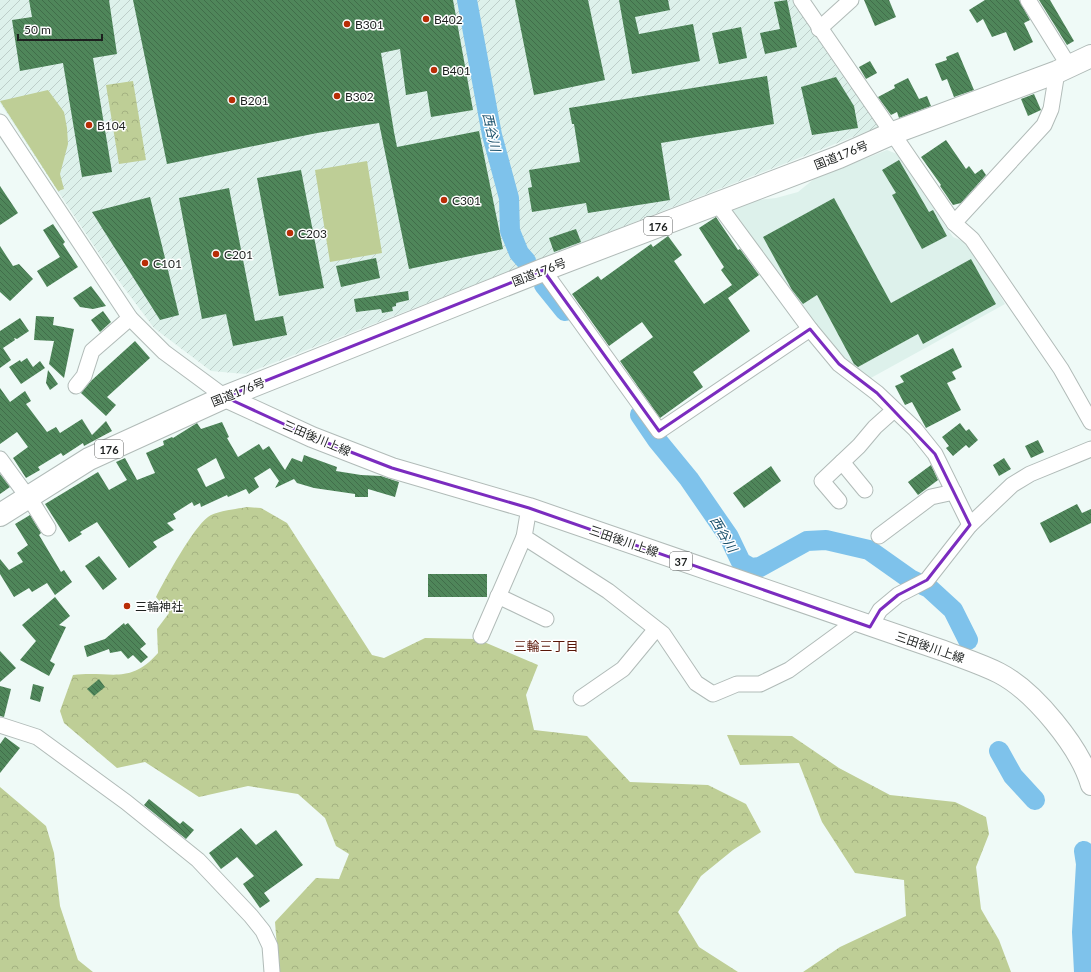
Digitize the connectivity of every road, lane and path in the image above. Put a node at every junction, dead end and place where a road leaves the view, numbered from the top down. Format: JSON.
{"nodes":[{"id":1,"x":801,"y":0,"type":"edge"},
{"id":2,"x":851,"y":0,"type":"edge"},
{"id":3,"x":1028,"y":0,"type":"edge"},
{"id":4,"x":819,"y":29,"type":"junction"},
{"id":5,"x":1091,"y":56,"type":"edge"},
{"id":6,"x":1063,"y":69,"type":"junction"},
{"id":7,"x":0,"y":122,"type":"edge"},
{"id":8,"x":893,"y":133,"type":"junction"},
{"id":9,"x":6,"y":143,"type":"edge"},
{"id":10,"x":717,"y":203,"type":"junction"},
{"id":11,"x":954,"y":223,"type":"junction"},
{"id":12,"x":543,"y":270,"type":"junction"},
{"id":13,"x":130,"y":318,"type":"junction"},
{"id":14,"x":810,"y":329,"type":"junction"},
{"id":15,"x":76,"y":386,"type":"dead end"},
{"id":16,"x":225,"y":397,"type":"junction"},
{"id":17,"x":894,"y":410,"type":"junction"},
{"id":18,"x":1091,"y":422,"type":"edge"},
{"id":19,"x":1091,"y":449,"type":"edge"},
{"id":20,"x":0,"y":459,"type":"edge"},
{"id":21,"x":842,"y":462,"type":"junction"},
{"id":22,"x":865,"y":490,"type":"dead end"},
{"id":23,"x":954,"y":492,"type":"junction"},
{"id":24,"x":28,"y":498,"type":"junction"},
{"id":25,"x":839,"y":501,"type":"dead end"},
{"id":26,"x":529,"y":508,"type":"junction"},
{"id":27,"x":0,"y":515,"type":"edge"},
{"id":28,"x":970,"y":525,"type":"junction"},
{"id":29,"x":48,"y":528,"type":"dead end"},
{"id":30,"x":879,"y":536,"type":"dead end"},
{"id":31,"x":524,"y":537,"type":"junction"},
{"id":32,"x":498,"y":596,"type":"junction"},
{"id":33,"x":546,"y":619,"type":"dead end"},
{"id":34,"x":863,"y":624,"type":"junction"},
{"id":35,"x":656,"y":630,"type":"junction"},
{"id":36,"x":481,"y":636,"type":"dead end"},
{"id":37,"x":581,"y":698,"type":"dead end"},
{"id":38,"x":0,"y":725,"type":"edge"},
{"id":39,"x":1090,"y":774,"type":"edge"},
{"id":40,"x":272,"y":972,"type":"edge"}],
"edges":[{"from":1,"to":4,"type":"street"},
{"from":2,"to":4,"type":"street"},
{"from":3,"to":6,"type":"street"},
{"from":4,"to":8,"type":"street"},
{"from":5,"to":6,"type":"highway","name":"国道176号","number":"176"},
{"from":6,"to":8,"type":"highway","name":"国道176号","number":"176"},
{"from":6,"to":11,"type":"street"},
{"from":7,"to":9,"type":"street"},
{"from":8,"to":10,"type":"highway","name":"国道176号","number":"176"},
{"from":8,"to":11,"type":"street"},
{"from":9,"to":13,"type":"street"},
{"from":10,"to":12,"type":"highway","name":"国道176号","number":"176"},
{"from":10,"to":14,"type":"street"},
{"from":11,"to":18,"type":"street"},
{"from":12,"to":14,"type":"street"},
{"from":12,"to":16,"type":"highway","name":"国道176号","number":"176"},
{"from":13,"to":15,"type":"street"},
{"from":13,"to":16,"type":"street"},
{"from":14,"to":17,"type":"street"},
{"from":16,"to":24,"type":"highway","name":"国道176号","number":"176"},
{"from":16,"to":26,"type":"main road","name":"三田後川上線","number":"37"},
{"from":17,"to":21,"type":"street"},
{"from":17,"to":23,"type":"street"},
{"from":19,"to":28,"type":"street"},
{"from":20,"to":24,"type":"street"},
{"from":21,"to":22,"type":"street"},
{"from":21,"to":25,"type":"street"},
{"from":23,"to":28,"type":"street"},
{"from":23,"to":30,"type":"street"},
{"from":24,"to":27,"type":"highway","name":"国道176号","number":"176"},
{"from":24,"to":29,"type":"street"},
{"from":26,"to":31,"type":"street"},
{"from":26,"to":34,"type":"main road","name":"三田後川上線","number":"37"},
{"from":28,"to":34,"type":"street"},
{"from":31,"to":32,"type":"street"},
{"from":31,"to":35,"type":"street"},
{"from":32,"to":33,"type":"street"},
{"from":32,"to":36,"type":"street"},
{"from":34,"to":35,"type":"street"},
{"from":34,"to":39,"type":"main road","name":"三田後川上線","number":"37"},
{"from":35,"to":37,"type":"street"},
{"from":38,"to":40,"type":"street"}]}
